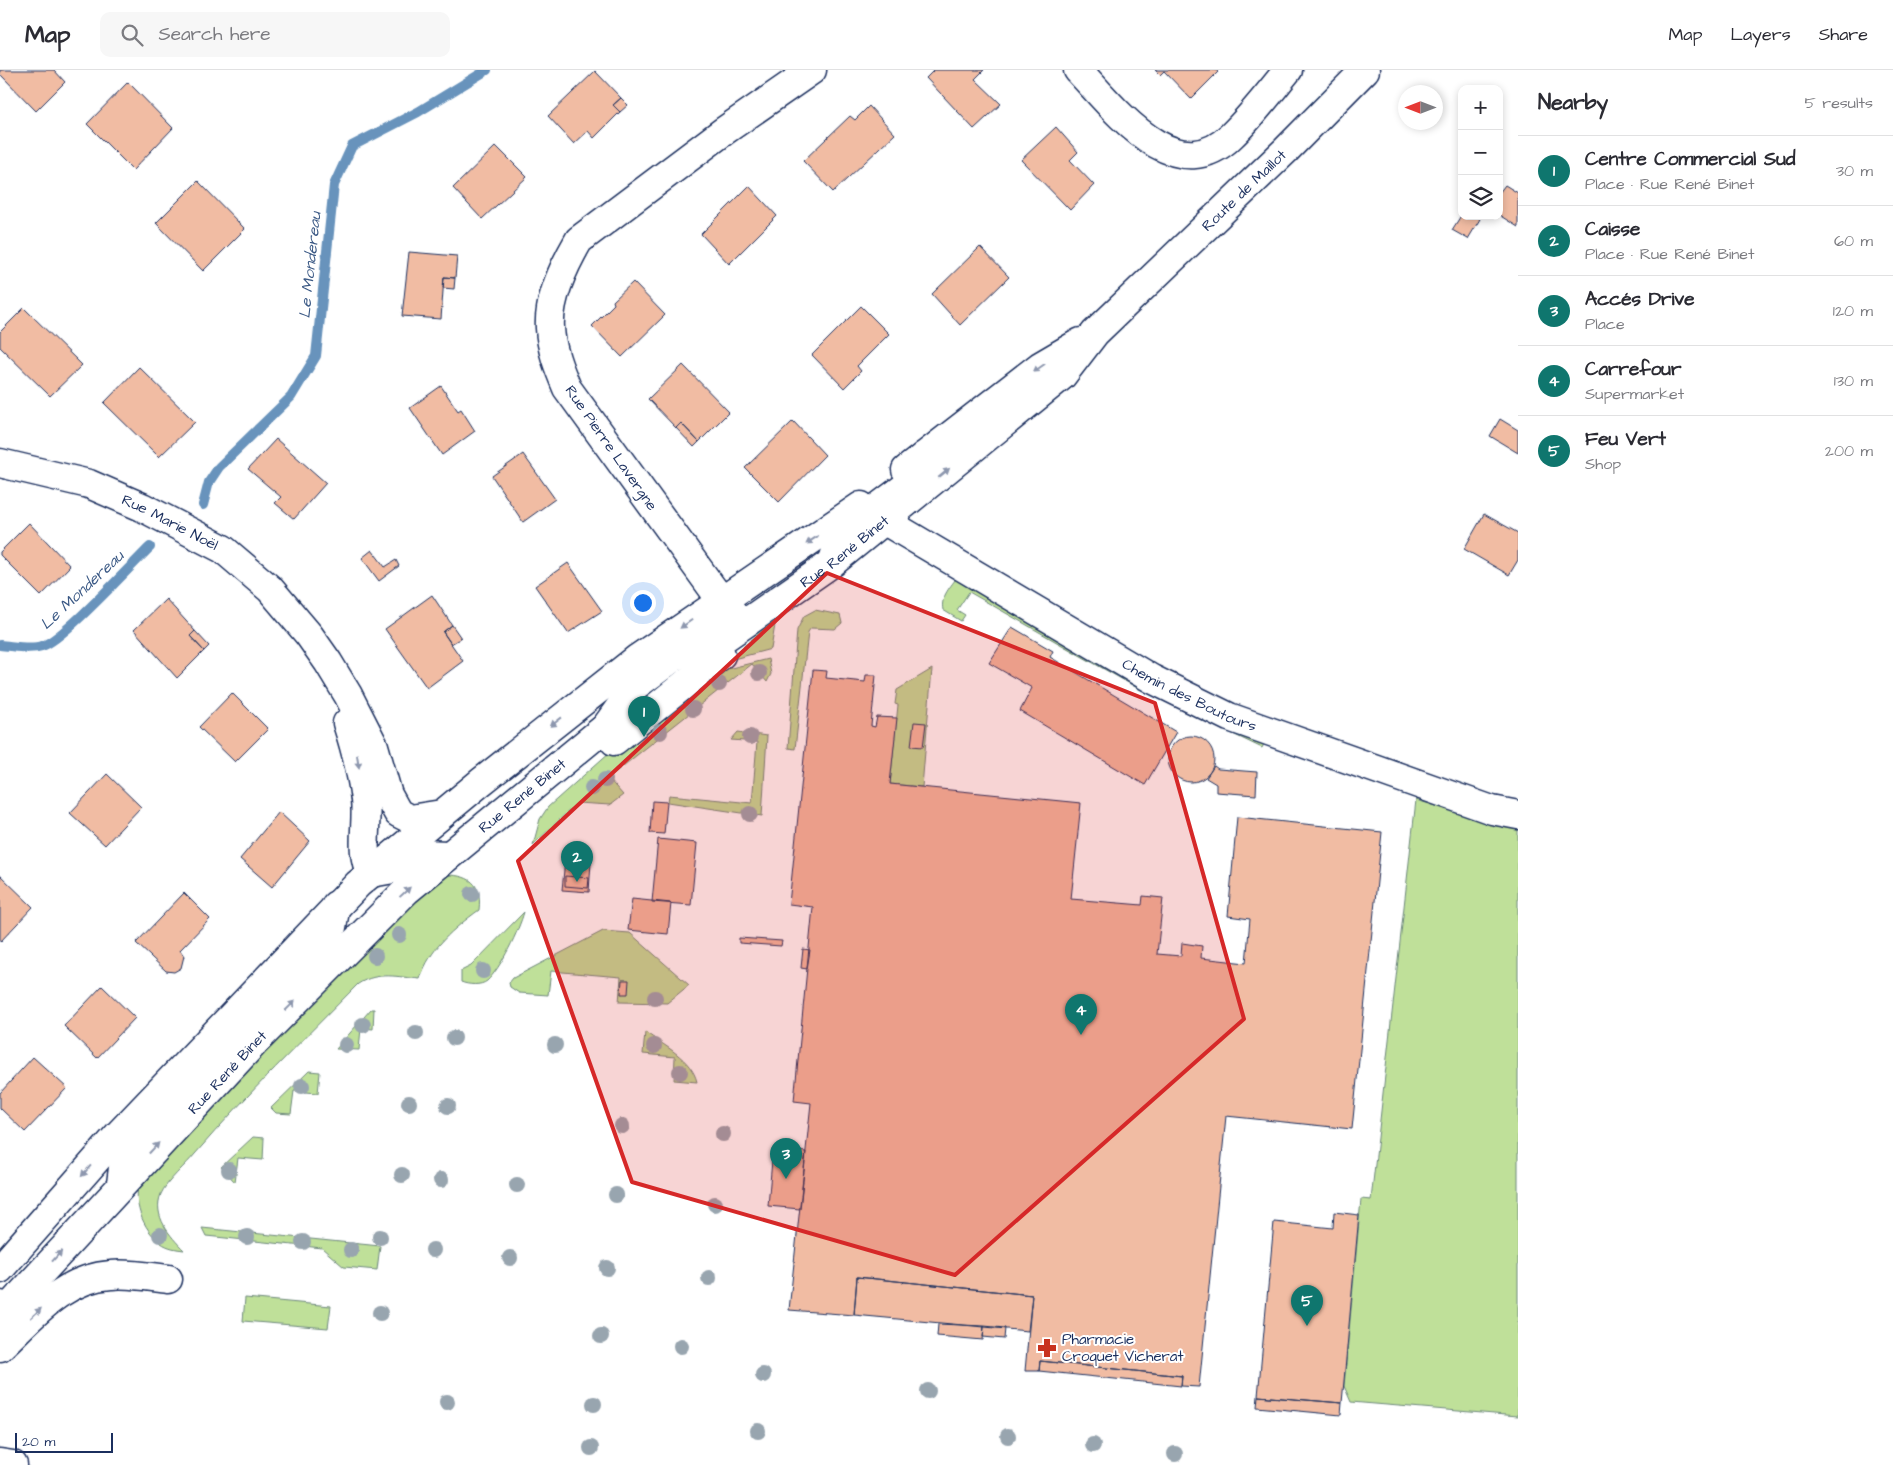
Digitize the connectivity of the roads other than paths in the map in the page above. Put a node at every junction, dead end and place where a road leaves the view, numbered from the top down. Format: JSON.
{"nodes":[{"id":1,"x":812,"y":70,"type":"edge"},
{"id":2,"x":1078,"y":70,"type":"edge"},
{"id":3,"x":1288,"y":70,"type":"edge"},
{"id":4,"x":1365,"y":70,"type":"edge"},
{"id":5,"x":1122,"y":309,"type":"joint"},
{"id":6,"x":1095,"y":333,"type":"junction"},
{"id":7,"x":924,"y":456,"type":"junction"},
{"id":8,"x":0,"y":463,"type":"edge"},
{"id":9,"x":883,"y":513,"type":"junction"},
{"id":10,"x":832,"y":563,"type":"junction"},
{"id":11,"x":721,"y":600,"type":"junction"},
{"id":12,"x":742,"y":624,"type":"junction"},
{"id":13,"x":309,"y":635,"type":"junction"},
{"id":14,"x":605,"y":728,"type":"junction"},
{"id":15,"x":530,"y":810,"type":"dead end"},
{"id":16,"x":442,"y":814,"type":"junction"},
{"id":17,"x":1518,"y":815,"type":"edge"},
{"id":18,"x":448,"y":854,"type":"junction"},
{"id":19,"x":372,"y":873,"type":"junction"},
{"id":20,"x":336,"y":905,"type":"junction"},
{"id":21,"x":121,"y":1184,"type":"junction"},
{"id":22,"x":0,"y":1269,"type":"edge"},
{"id":23,"x":168,"y":1279,"type":"dead end"},
{"id":24,"x":2,"y":1311,"type":"edge"},
{"id":25,"x":0,"y":1346,"type":"edge"},
{"id":26,"x":0,"y":1463,"type":"edge"},
{"id":27,"x":13,"y":1465,"type":"edge"}],
"edges":[{"from":1,"to":11,"type":"street","name":"Rue Pierre Lavergne"},
{"from":2,"to":3,"type":"street"},
{"from":4,"to":5,"type":"street","name":"Route de Maillot"},
{"from":5,"to":6,"type":"street","name":"Rue René Binet"},
{"from":6,"to":7,"type":"street","name":"Rue René Binet","one_way":true},
{"from":9,"to":6,"type":"street","name":"Rue René Binet","one_way":true},
{"from":7,"to":9,"type":"street"},
{"from":7,"to":11,"type":"street","name":"Rue René Binet","one_way":true},
{"from":8,"to":13,"type":"street","name":"Rue Marie Noël"},
{"from":9,"to":10,"type":"street"},
{"from":9,"to":17,"type":"street","name":"Chemin des Boutours"},
{"from":10,"to":12,"type":"street","name":"Rue René Binet"},
{"from":10,"to":15,"type":"street"},
{"from":11,"to":12,"type":"street","name":"Rue Pierre Lavergne"},
{"from":11,"to":14,"type":"street"},
{"from":11,"to":16,"type":"street","name":"Rue René Binet","one_way":true},
{"from":12,"to":14,"type":"street","name":"Rue René Binet"},
{"from":13,"to":16,"type":"street","name":"Rue Marie Noël"},
{"from":13,"to":19,"type":"street","name":"Rue Marie Noël","one_way":true},
{"from":14,"to":18,"type":"street","name":"Rue René Binet"},
{"from":16,"to":19,"type":"street","name":"Rue René Binet"},
{"from":18,"to":19,"type":"street"},
{"from":21,"to":18,"type":"street","name":"Rue René Binet","one_way":true},
{"from":19,"to":20,"type":"street","name":"Rue René Binet"},
{"from":20,"to":21,"type":"street"},
{"from":20,"to":22,"type":"street","name":"Rue René Binet","one_way":true},
{"from":24,"to":21,"type":"street","name":"Rue René Binet","one_way":true},
{"from":25,"to":23,"type":"street","one_way":true},
{"from":26,"to":27,"type":"street"}]}
